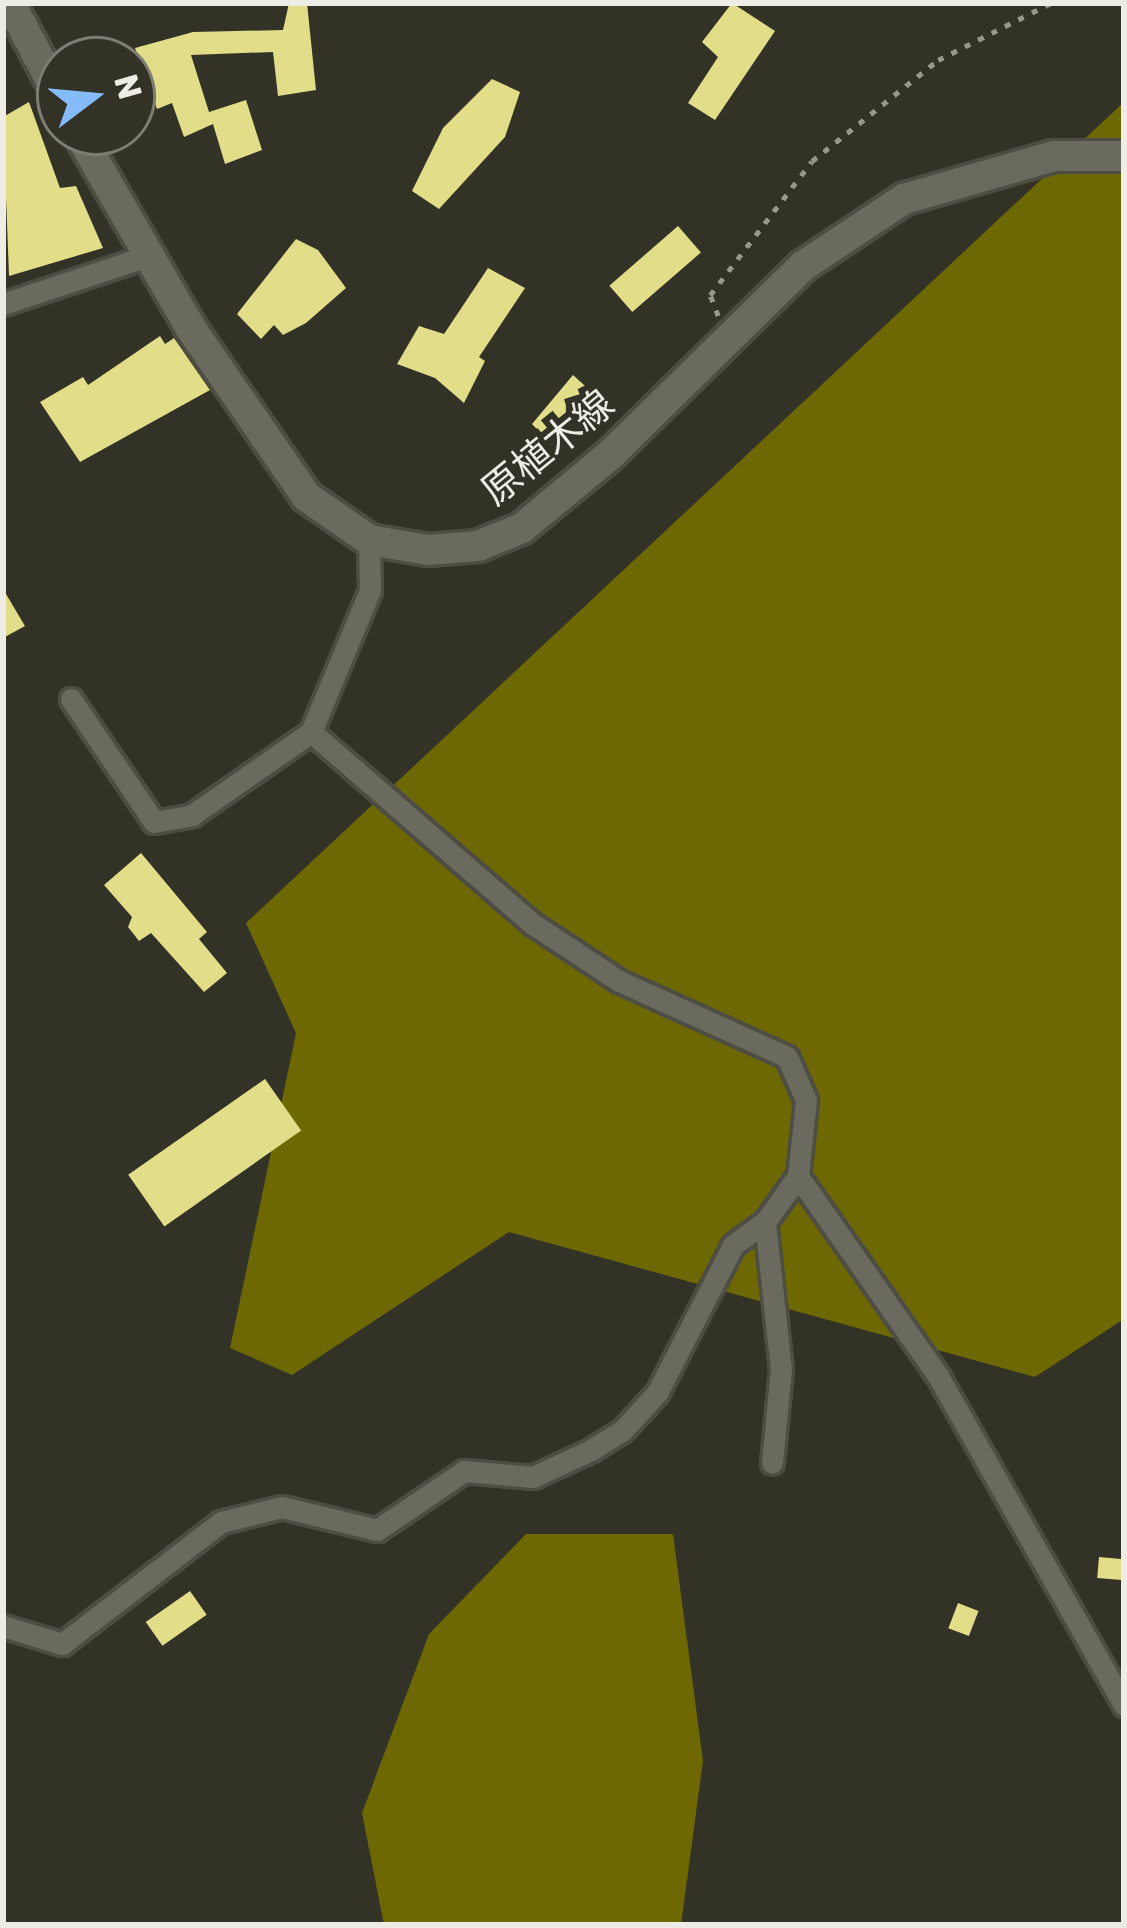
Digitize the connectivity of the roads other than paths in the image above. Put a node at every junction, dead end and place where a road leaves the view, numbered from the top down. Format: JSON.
{"nodes":[{"id":1,"x":10,"y":3,"type":"edge"},
{"id":2,"x":36,"y":52,"type":"edge"},
{"id":3,"x":92,"y":156,"type":"edge"},
{"id":4,"x":1124,"y":156,"type":"edge"},
{"id":5,"x":148,"y":256,"type":"junction"},
{"id":6,"x":3,"y":304,"type":"edge"},
{"id":7,"x":369,"y":541,"type":"junction"},
{"id":8,"x":71,"y":699,"type":"dead end"},
{"id":9,"x":310,"y":732,"type":"junction"},
{"id":10,"x":798,"y":1176,"type":"junction"},
{"id":11,"x":765,"y":1222,"type":"junction"},
{"id":12,"x":772,"y":1463,"type":"dead end"},
{"id":13,"x":3,"y":1626,"type":"edge"},
{"id":14,"x":1124,"y":1705,"type":"edge"}],
"edges":[{"from":1,"to":2,"type":"main road"},
{"from":3,"to":5,"type":"main road","name":"原植木線"},
{"from":4,"to":7,"type":"main road","name":"原植木線"},
{"from":5,"to":6,"type":"street"},
{"from":5,"to":7,"type":"main road","name":"原植木線"},
{"from":7,"to":9,"type":"street"},
{"from":8,"to":9,"type":"street"},
{"from":9,"to":10,"type":"street"},
{"from":10,"to":11,"type":"street"},
{"from":10,"to":14,"type":"street"},
{"from":11,"to":12,"type":"street"},
{"from":11,"to":13,"type":"street"}]}
